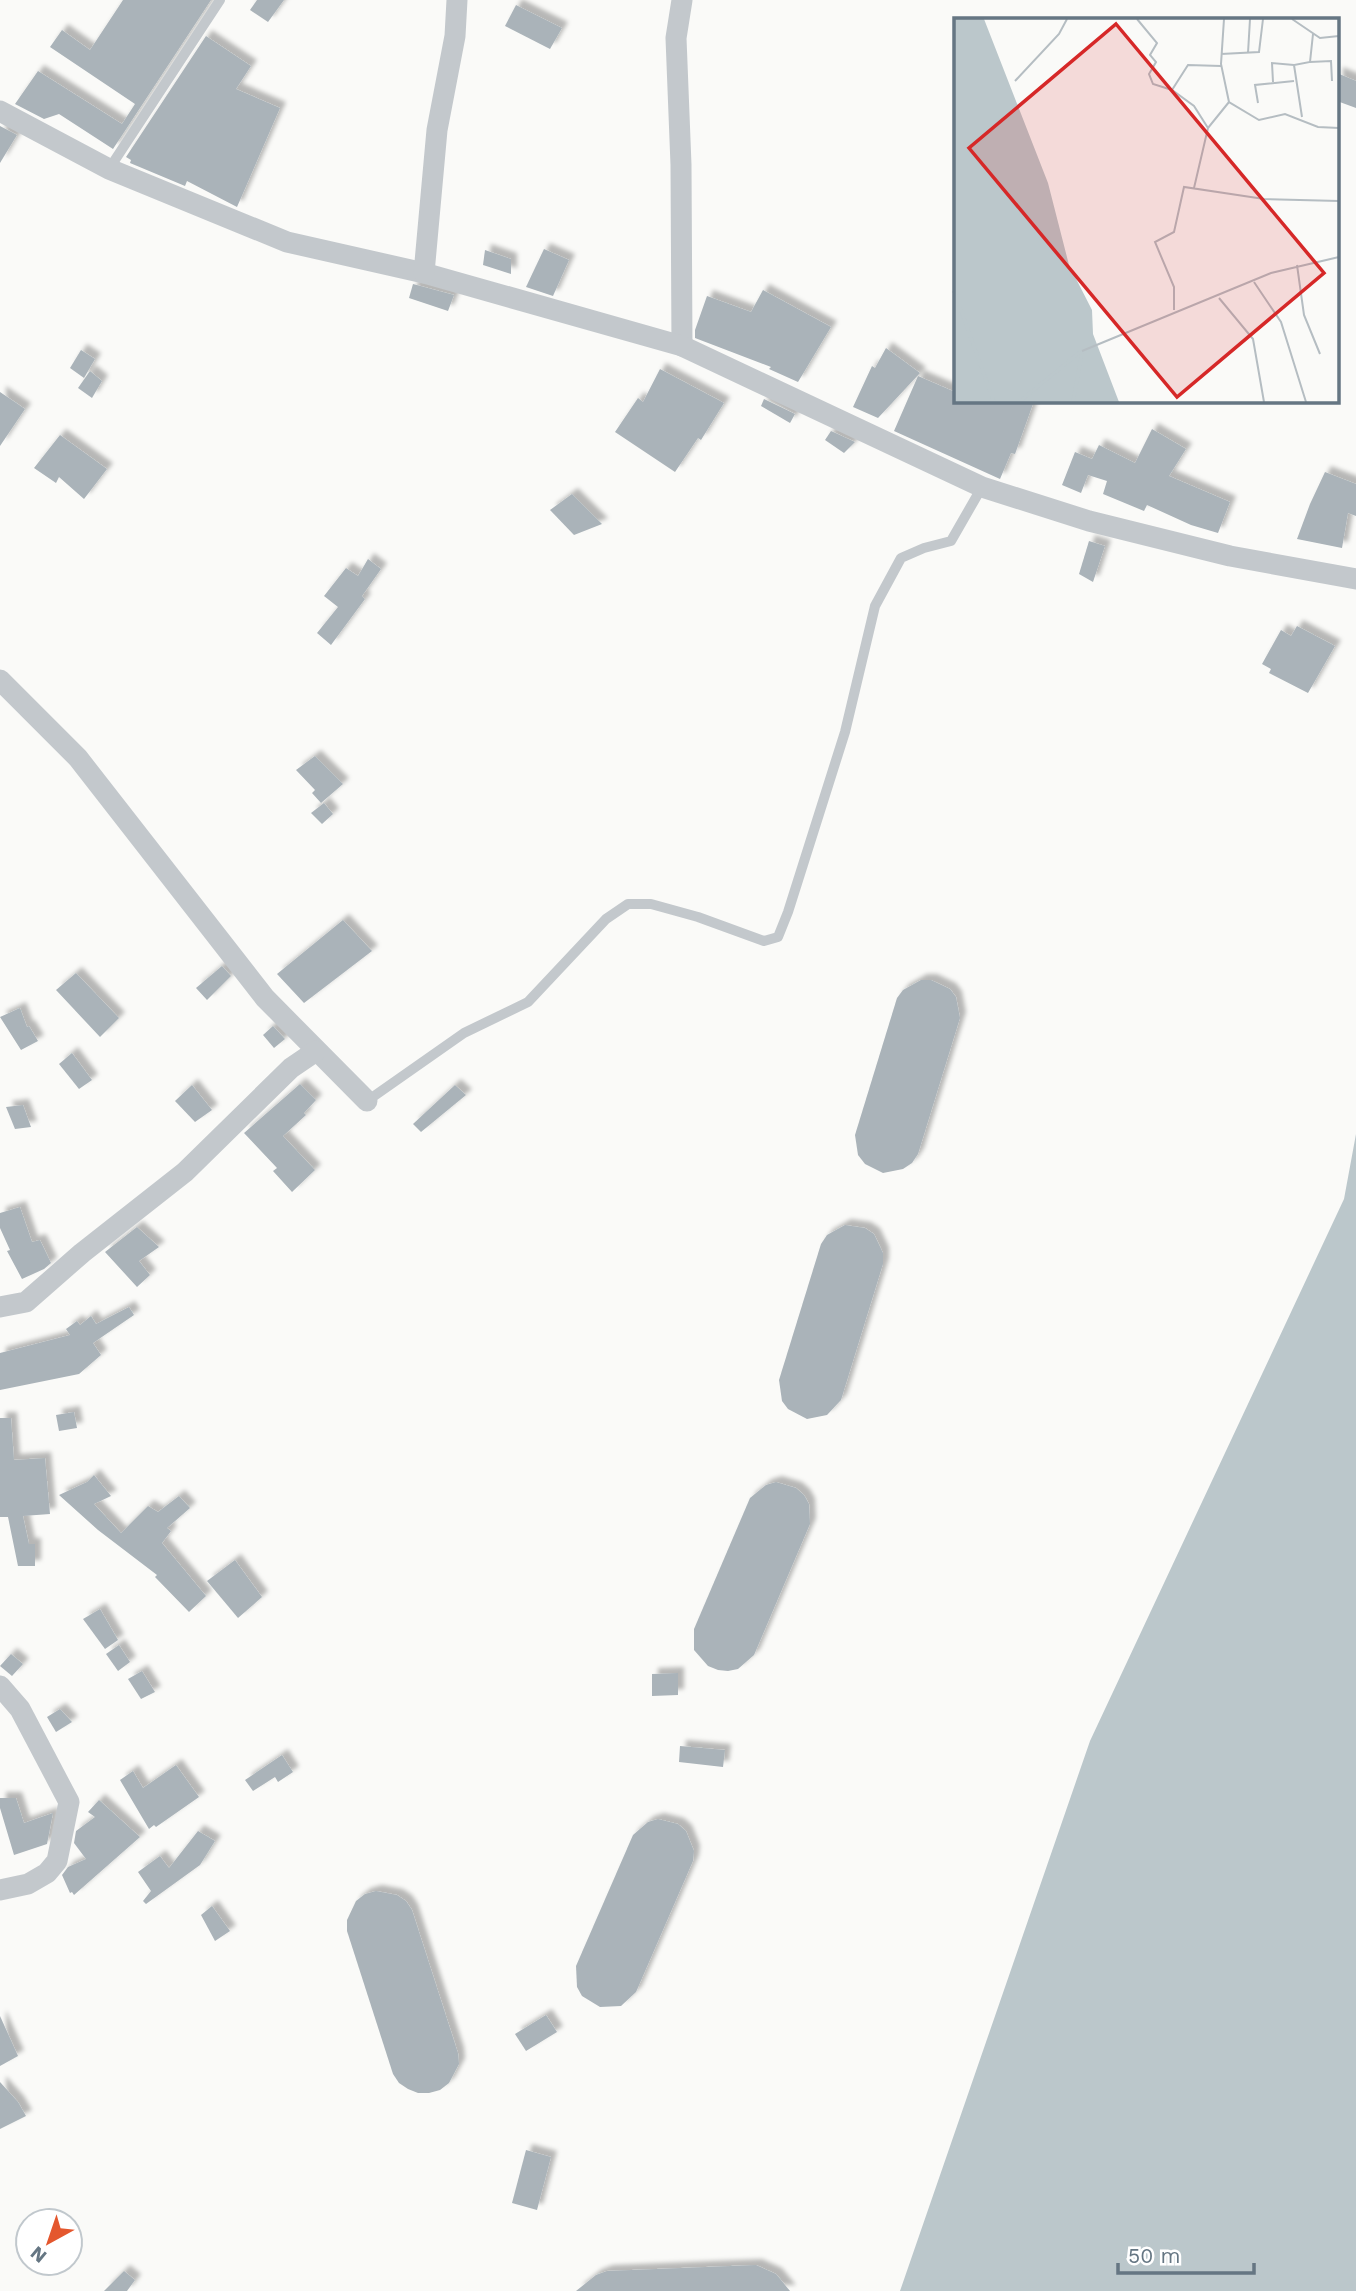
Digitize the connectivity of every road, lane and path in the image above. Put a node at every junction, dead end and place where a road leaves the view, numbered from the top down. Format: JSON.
{"nodes":[{"id":1,"x":220,"y":0,"type":"edge"},
{"id":2,"x":457,"y":0,"type":"edge"},
{"id":3,"x":682,"y":0,"type":"edge"},
{"id":4,"x":0,"y":111,"type":"edge"},
{"id":5,"x":109,"y":169,"type":"junction"},
{"id":6,"x":424,"y":273,"type":"junction"},
{"id":7,"x":682,"y":346,"type":"junction"},
{"id":8,"x":982,"y":487,"type":"junction"},
{"id":9,"x":1356,"y":579,"type":"edge"},
{"id":10,"x":0,"y":680,"type":"edge"},
{"id":11,"x":316,"y":1051,"type":"junction"},
{"id":12,"x":367,"y":1101,"type":"joint"},
{"id":13,"x":0,"y":1307,"type":"edge"},
{"id":14,"x":0,"y":1685,"type":"edge"},
{"id":15,"x":0,"y":1890,"type":"edge"}],
"edges":[{"from":1,"to":5,"type":"lane"},
{"from":2,"to":6,"type":"street"},
{"from":3,"to":7,"type":"street"},
{"from":4,"to":5,"type":"street"},
{"from":5,"to":6,"type":"street"},
{"from":6,"to":7,"type":"street"},
{"from":7,"to":8,"type":"street"},
{"from":8,"to":9,"type":"street"},
{"from":8,"to":12,"type":"lane"},
{"from":10,"to":11,"type":"street"},
{"from":11,"to":12,"type":"street"},
{"from":11,"to":13,"type":"street"},
{"from":14,"to":15,"type":"street"}]}
